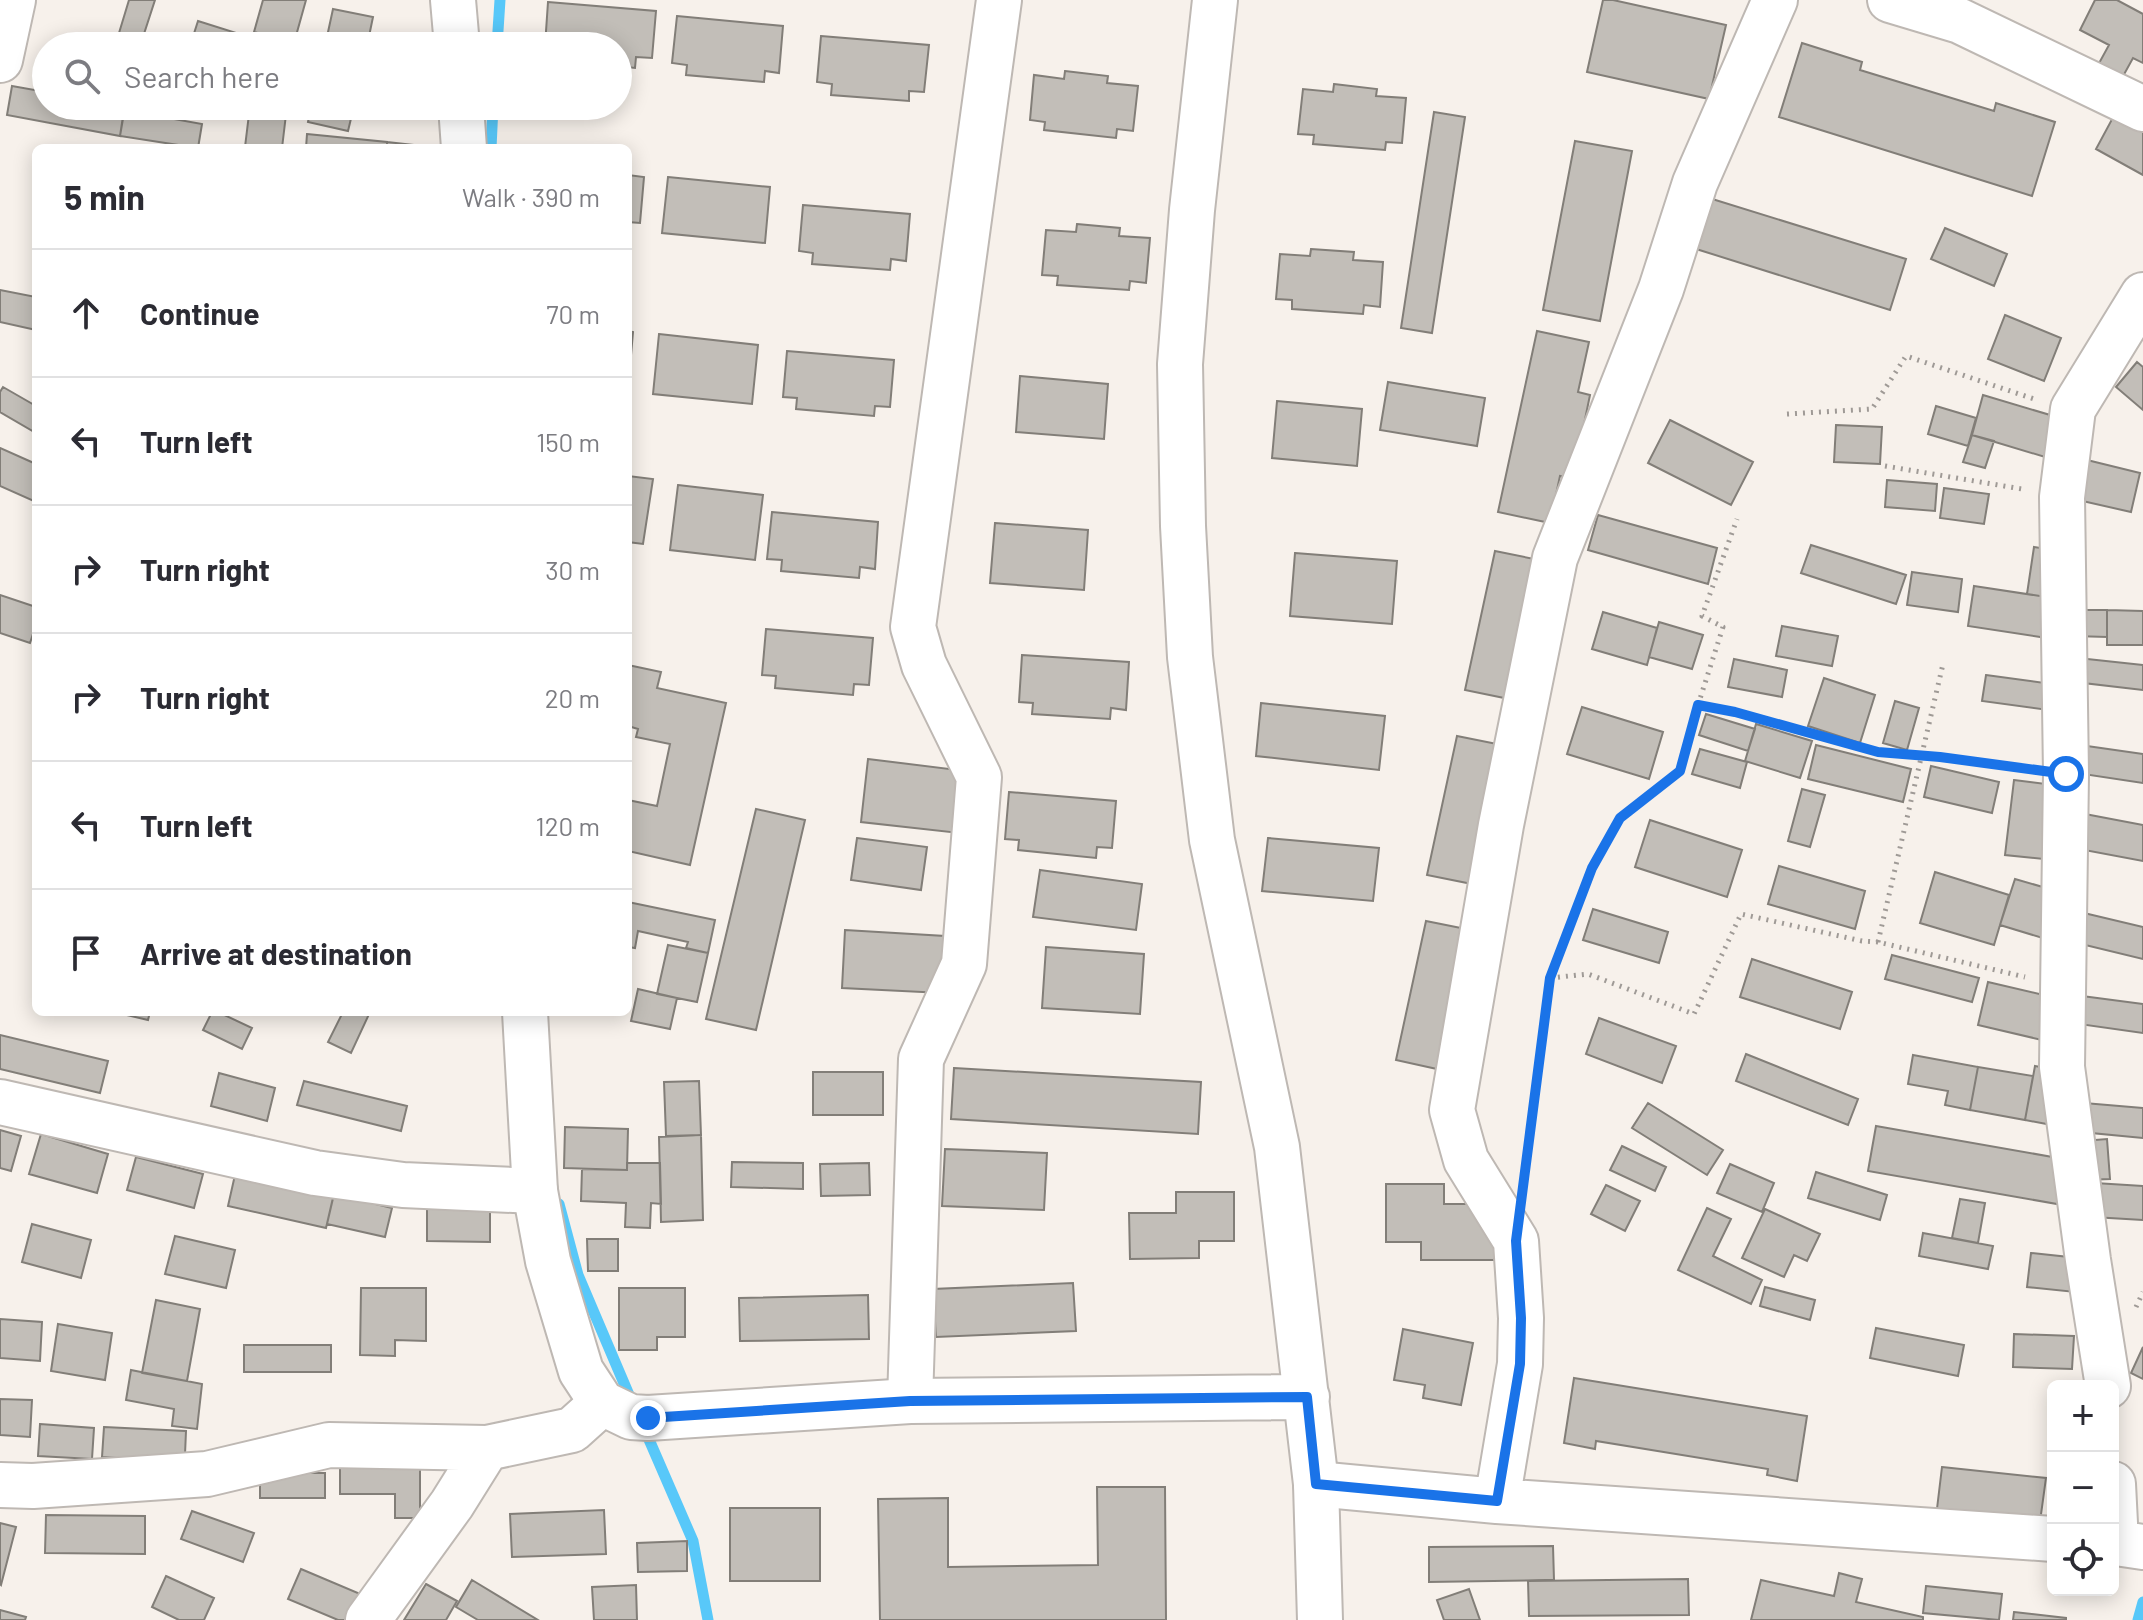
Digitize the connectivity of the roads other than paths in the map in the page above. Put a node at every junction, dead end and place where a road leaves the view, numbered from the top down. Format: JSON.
{"nodes":[{"id":1,"x":13,"y":0,"type":"edge"},
{"id":2,"x":453,"y":0,"type":"edge"},
{"id":3,"x":999,"y":0,"type":"edge"},
{"id":4,"x":1215,"y":0,"type":"edge"},
{"id":5,"x":1775,"y":0,"type":"edge"},
{"id":6,"x":1890,"y":0,"type":"edge"},
{"id":7,"x":456,"y":32,"type":"edge"},
{"id":8,"x":0,"y":60,"type":"edge"},
{"id":9,"x":2143,"y":109,"type":"edge"},
{"id":10,"x":462,"y":120,"type":"edge"},
{"id":11,"x":464,"y":144,"type":"edge"},
{"id":12,"x":2143,"y":295,"type":"edge"},
{"id":13,"x":525,"y":1016,"type":"edge"},
{"id":14,"x":0,"y":1102,"type":"edge"},
{"id":15,"x":535,"y":1191,"type":"junction"},
{"id":16,"x":2107,"y":1380,"type":"edge"},
{"id":17,"x":1307,"y":1397,"type":"junction"},
{"id":18,"x":910,"y":1401,"type":"junction"},
{"id":19,"x":627,"y":1413,"type":"junction"},
{"id":20,"x":487,"y":1448,"type":"junction"},
{"id":21,"x":1316,"y":1484,"type":"junction"},
{"id":22,"x":0,"y":1485,"type":"edge"},
{"id":23,"x":1497,"y":1501,"type":"junction"},
{"id":24,"x":2143,"y":1506,"type":"edge"},
{"id":25,"x":2119,"y":1517,"type":"edge"},
{"id":26,"x":2047,"y":1539,"type":"edge"},
{"id":27,"x":2124,"y":1544,"type":"edge"},
{"id":28,"x":368,"y":1620,"type":"edge"},
{"id":29,"x":1320,"y":1620,"type":"edge"}],
"edges":[{"from":1,"to":8,"type":"street"},
{"from":2,"to":7,"type":"street"},
{"from":3,"to":18,"type":"street"},
{"from":4,"to":17,"type":"street"},
{"from":5,"to":23,"type":"street"},
{"from":6,"to":9,"type":"street"},
{"from":10,"to":11,"type":"street"},
{"from":12,"to":16,"type":"street"},
{"from":13,"to":15,"type":"street"},
{"from":14,"to":15,"type":"street"},
{"from":15,"to":19,"type":"street"},
{"from":17,"to":18,"type":"street"},
{"from":17,"to":21,"type":"street"},
{"from":18,"to":19,"type":"street"},
{"from":19,"to":20,"type":"street"},
{"from":20,"to":22,"type":"street"},
{"from":20,"to":28,"type":"street"},
{"from":21,"to":23,"type":"street"},
{"from":21,"to":29,"type":"street"},
{"from":23,"to":26,"type":"street"},
{"from":24,"to":27,"type":"street"},
{"from":25,"to":27,"type":"street"}]}
